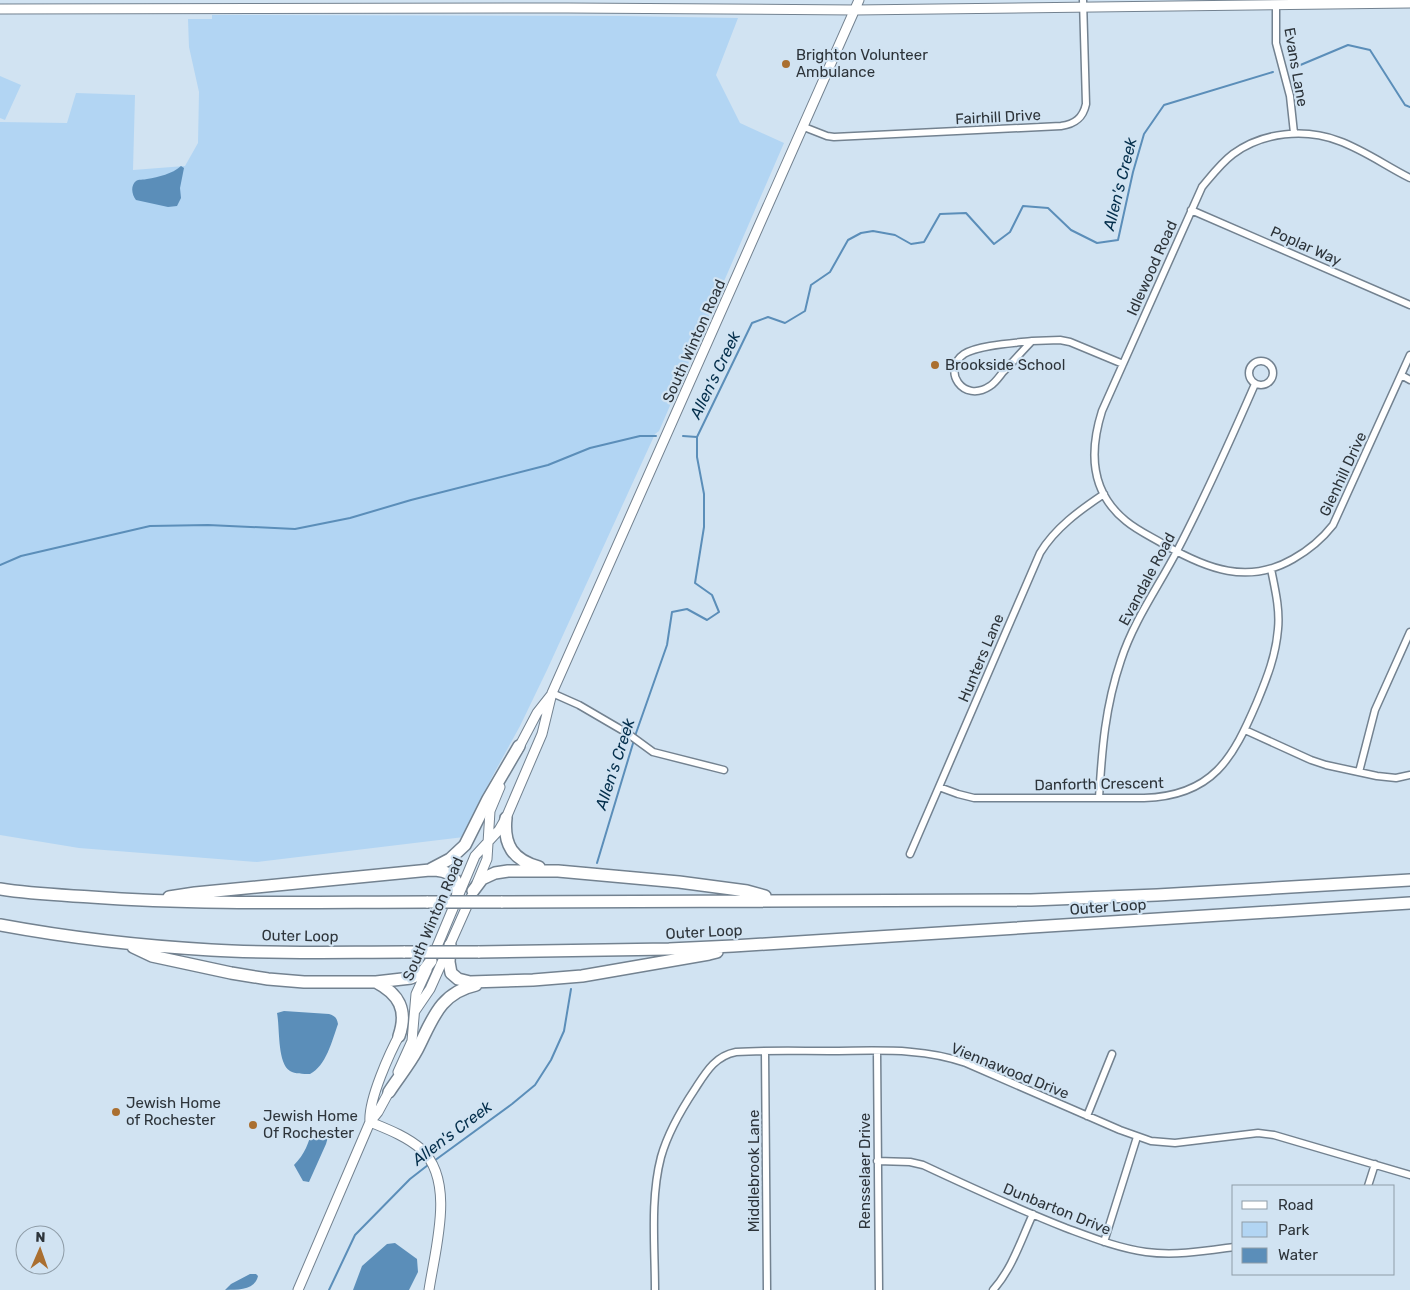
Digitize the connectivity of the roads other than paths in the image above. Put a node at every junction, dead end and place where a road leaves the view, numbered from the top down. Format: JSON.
{"nodes":[{"id":1,"x":860,"y":0,"type":"edge"},
{"id":2,"x":1386,"y":2,"type":"edge"},
{"id":3,"x":1410,"y":3,"type":"edge"},
{"id":4,"x":568,"y":4,"type":"edge"},
{"id":5,"x":1083,"y":4,"type":"edge"},
{"id":6,"x":1276,"y":5,"type":"junction"},
{"id":7,"x":0,"y":9,"type":"edge"},
{"id":8,"x":855,"y":10,"type":"junction"},
{"id":9,"x":804,"y":127,"type":"junction"},
{"id":10,"x":1294,"y":133,"type":"junction"},
{"id":11,"x":1410,"y":178,"type":"edge"},
{"id":12,"x":1191,"y":210,"type":"junction"},
{"id":13,"x":1410,"y":305,"type":"edge"},
{"id":14,"x":1032,"y":341,"type":"junction"},
{"id":15,"x":1410,"y":355,"type":"edge"},
{"id":16,"x":1122,"y":364,"type":"junction"},
{"id":17,"x":1401,"y":376,"type":"junction"},
{"id":18,"x":1410,"y":380,"type":"edge"},
{"id":19,"x":1255,"y":384,"type":"junction"},
{"id":20,"x":1104,"y":494,"type":"junction"},
{"id":21,"x":1176,"y":552,"type":"junction"},
{"id":22,"x":1271,"y":569,"type":"junction"},
{"id":23,"x":1410,"y":632,"type":"edge"},
{"id":24,"x":552,"y":693,"type":"junction"},
{"id":25,"x":1245,"y":730,"type":"junction"},
{"id":26,"x":519,"y":746,"type":"junction"},
{"id":27,"x":724,"y":770,"type":"dead end"},
{"id":28,"x":1359,"y":772,"type":"junction"},
{"id":29,"x":1410,"y":776,"type":"edge"},
{"id":30,"x":939,"y":787,"type":"junction"},
{"id":31,"x":1099,"y":798,"type":"junction"},
{"id":32,"x":506,"y":818,"type":"junction"},
{"id":33,"x":488,"y":842,"type":"junction"},
{"id":34,"x":910,"y":854,"type":"dead end"},
{"id":35,"x":430,"y":870,"type":"junction"},
{"id":36,"x":558,"y":871,"type":"junction"},
{"id":37,"x":1410,"y":880,"type":"edge"},
{"id":38,"x":0,"y":889,"type":"edge"},
{"id":39,"x":473,"y":891,"type":"junction"},
{"id":40,"x":457,"y":899,"type":"junction"},
{"id":41,"x":777,"y":900,"type":"junction"},
{"id":42,"x":141,"y":901,"type":"junction"},
{"id":43,"x":1410,"y":902,"type":"edge"},
{"id":44,"x":0,"y":926,"type":"edge"},
{"id":45,"x":124,"y":943,"type":"junction"},
{"id":46,"x":450,"y":945,"type":"junction"},
{"id":47,"x":733,"y":946,"type":"junction"},
{"id":48,"x":431,"y":961,"type":"junction"},
{"id":49,"x":494,"y":981,"type":"junction"},
{"id":50,"x":376,"y":982,"type":"junction"},
{"id":51,"x":414,"y":1012,"type":"junction"},
{"id":52,"x":399,"y":1036,"type":"junction"},
{"id":53,"x":877,"y":1051,"type":"junction"},
{"id":54,"x":765,"y":1052,"type":"junction"},
{"id":55,"x":1112,"y":1054,"type":"dead end"},
{"id":56,"x":389,"y":1092,"type":"junction"},
{"id":57,"x":1087,"y":1116,"type":"junction"},
{"id":58,"x":370,"y":1122,"type":"junction"},
{"id":59,"x":1137,"y":1137,"type":"junction"},
{"id":60,"x":878,"y":1161,"type":"junction"},
{"id":61,"x":1375,"y":1164,"type":"junction"},
{"id":62,"x":1410,"y":1175,"type":"edge"},
{"id":63,"x":1368,"y":1185,"type":"edge"},
{"id":64,"x":1033,"y":1214,"type":"junction"},
{"id":65,"x":1104,"y":1242,"type":"junction"},
{"id":66,"x":1232,"y":1247,"type":"edge"},
{"id":67,"x":298,"y":1290,"type":"edge"},
{"id":68,"x":429,"y":1290,"type":"edge"},
{"id":69,"x":655,"y":1290,"type":"edge"},
{"id":70,"x":767,"y":1290,"type":"edge"},
{"id":71,"x":879,"y":1290,"type":"edge"},
{"id":72,"x":993,"y":1290,"type":"edge"}],
"edges":[{"from":1,"to":8,"type":"main road","name":"South Winton Road"},
{"from":2,"to":3,"type":"main road"},
{"from":2,"to":6,"type":"main road"},
{"from":4,"to":7,"type":"main road"},
{"from":4,"to":8,"type":"main road"},
{"from":5,"to":6,"type":"main road"},
{"from":5,"to":8,"type":"main road"},
{"from":5,"to":9,"type":"street","name":"Fairhill Drive"},
{"from":6,"to":10,"type":"street","name":"Evans Lane"},
{"from":8,"to":9,"type":"main road","name":"South Winton Road"},
{"from":9,"to":24,"type":"main road","name":"South Winton Road"},
{"from":10,"to":11,"type":"street","name":"Idlewood Road"},
{"from":10,"to":12,"type":"street","name":"Idlewood Road"},
{"from":12,"to":13,"type":"street","name":"Poplar Way"},
{"from":12,"to":16,"type":"street","name":"Idlewood Road"},
{"from":14,"to":14,"type":"street"},
{"from":14,"to":16,"type":"street"},
{"from":15,"to":17,"type":"street","name":"Glenhill Drive"},
{"from":16,"to":20,"type":"street","name":"Idlewood Road"},
{"from":17,"to":18,"type":"street"},
{"from":17,"to":22,"type":"street","name":"Glenhill Drive"},
{"from":19,"to":19,"type":"street","name":"Evandale Road"},
{"from":19,"to":21,"type":"street","name":"Evandale Road"},
{"from":20,"to":21,"type":"street","name":"Idlewood Road"},
{"from":20,"to":30,"type":"street","name":"Hunters Lane"},
{"from":21,"to":22,"type":"street","name":"Glenhill Drive"},
{"from":21,"to":31,"type":"street","name":"Evandale Road"},
{"from":22,"to":25,"type":"street","name":"Danforth Crescent"},
{"from":23,"to":28,"type":"street"},
{"from":24,"to":26,"type":"main road","name":"South Winton Road"},
{"from":24,"to":27,"type":"street"},
{"from":24,"to":32,"type":"main road","name":"South Winton Road"},
{"from":25,"to":28,"type":"street"},
{"from":25,"to":31,"type":"street","name":"Danforth Crescent"},
{"from":26,"to":33,"type":"main road","name":"South Winton Road"},
{"from":26,"to":35,"type":"highway"},
{"from":28,"to":29,"type":"street"},
{"from":30,"to":31,"type":"street","name":"Danforth Crescent"},
{"from":30,"to":34,"type":"street","name":"Hunters Lane"},
{"from":32,"to":33,"type":"main road","name":"South Winton Road"},
{"from":32,"to":36,"type":"highway"},
{"from":33,"to":39,"type":"main road","name":"South Winton Road"},
{"from":33,"to":40,"type":"main road","name":"South Winton Road"},
{"from":35,"to":40,"type":"highway"},
{"from":35,"to":42,"type":"highway"},
{"from":36,"to":39,"type":"highway"},
{"from":36,"to":41,"type":"highway"},
{"from":37,"to":41,"type":"highway","name":"Outer Loop"},
{"from":38,"to":42,"type":"highway","name":"Outer Loop"},
{"from":39,"to":46,"type":"main road","name":"South Winton Road"},
{"from":40,"to":48,"type":"main road","name":"South Winton Road"},
{"from":41,"to":42,"type":"highway","name":"Outer Loop","bridge":true},
{"from":43,"to":47,"type":"highway","name":"Outer Loop"},
{"from":44,"to":45,"type":"highway","name":"Outer Loop"},
{"from":45,"to":47,"type":"highway","name":"Outer Loop","bridge":true},
{"from":45,"to":50,"type":"highway"},
{"from":46,"to":49,"type":"highway"},
{"from":46,"to":51,"type":"main road","name":"South Winton Road"},
{"from":47,"to":49,"type":"highway"},
{"from":48,"to":50,"type":"highway"},
{"from":48,"to":51,"type":"main road","name":"South Winton Road"},
{"from":49,"to":56,"type":"highway"},
{"from":50,"to":52,"type":"highway"},
{"from":51,"to":52,"type":"main road","name":"South Winton Road"},
{"from":51,"to":56,"type":"main road","name":"South Winton Road"},
{"from":52,"to":58,"type":"main road","name":"South Winton Road"},
{"from":53,"to":54,"type":"street","name":"Viennawood Drive"},
{"from":53,"to":57,"type":"street","name":"Viennawood Drive"},
{"from":53,"to":60,"type":"street","name":"Rensselaer Drive"},
{"from":54,"to":69,"type":"street","name":"Viennawood Drive"},
{"from":54,"to":70,"type":"street","name":"Middlebrook Lane"},
{"from":55,"to":57,"type":"street"},
{"from":56,"to":58,"type":"main road","name":"South Winton Road"},
{"from":57,"to":59,"type":"street","name":"Viennawood Drive"},
{"from":58,"to":67,"type":"main road","name":"South Winton Road"},
{"from":58,"to":68,"type":"main road"},
{"from":59,"to":61,"type":"street","name":"Viennawood Drive"},
{"from":59,"to":65,"type":"street"},
{"from":60,"to":64,"type":"street","name":"Dunbarton Drive"},
{"from":60,"to":71,"type":"street","name":"Rensselaer Drive"},
{"from":61,"to":62,"type":"street","name":"Viennawood Drive"},
{"from":61,"to":63,"type":"street"},
{"from":64,"to":65,"type":"street","name":"Dunbarton Drive"},
{"from":64,"to":72,"type":"street"},
{"from":65,"to":66,"type":"street","name":"Dunbarton Drive"}]}
